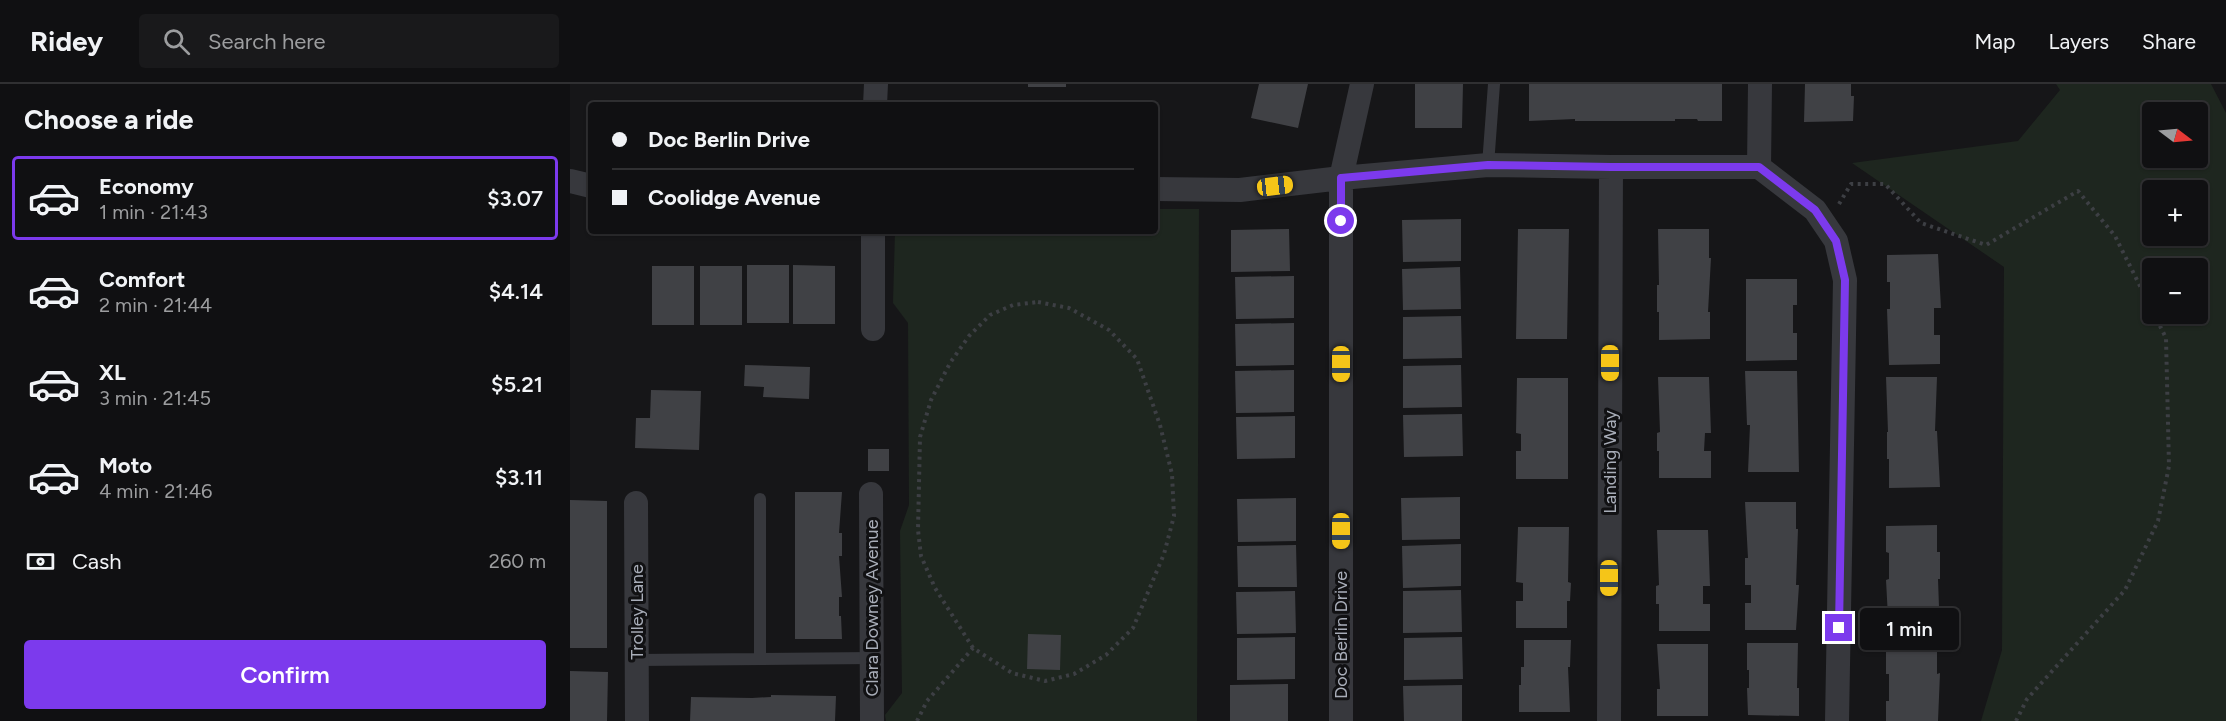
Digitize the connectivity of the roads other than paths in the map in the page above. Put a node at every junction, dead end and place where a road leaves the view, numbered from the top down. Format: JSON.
{"nodes":[{"id":1,"x":876,"y":84,"type":"edge"},
{"id":2,"x":1362,"y":84,"type":"edge"},
{"id":3,"x":1494,"y":84,"type":"edge"},
{"id":4,"x":1760,"y":84,"type":"edge"},
{"id":5,"x":875,"y":102,"type":"edge"},
{"id":6,"x":1488,"y":165,"type":"junction"},
{"id":7,"x":1611,"y":167,"type":"junction"},
{"id":8,"x":1759,"y":167,"type":"junction"},
{"id":9,"x":1341,"y":178,"type":"junction"},
{"id":10,"x":570,"y":181,"type":"edge"},
{"id":11,"x":588,"y":187,"type":"edge"},
{"id":12,"x":588,"y":189,"type":"edge"},
{"id":13,"x":1158,"y":189,"type":"edge"},
{"id":14,"x":570,"y":193,"type":"edge"},
{"id":15,"x":873,"y":234,"type":"edge"},
{"id":16,"x":873,"y":329,"type":"dead end"},
{"id":17,"x":871,"y":494,"type":"dead end"},
{"id":18,"x":760,"y":499,"type":"dead end"},
{"id":19,"x":636,"y":503,"type":"dead end"},
{"id":20,"x":873,"y":658,"type":"junction"},
{"id":21,"x":760,"y":659,"type":"junction"},
{"id":22,"x":637,"y":660,"type":"junction"},
{"id":23,"x":637,"y":721,"type":"edge"},
{"id":24,"x":872,"y":721,"type":"edge"},
{"id":25,"x":1341,"y":721,"type":"edge"},
{"id":26,"x":1609,"y":721,"type":"edge"},
{"id":27,"x":1837,"y":721,"type":"edge"}],
"edges":[{"from":1,"to":5,"type":"street"},
{"from":2,"to":9,"type":"street","name":"Doc Berlin Drive"},
{"from":3,"to":6,"type":"lane"},
{"from":4,"to":8,"type":"street"},
{"from":6,"to":7,"type":"street"},
{"from":6,"to":9,"type":"street"},
{"from":7,"to":8,"type":"street"},
{"from":7,"to":26,"type":"street","name":"Landing Way"},
{"from":8,"to":27,"type":"street"},
{"from":9,"to":13,"type":"street"},
{"from":9,"to":25,"type":"street","name":"Doc Berlin Drive"},
{"from":10,"to":11,"type":"street"},
{"from":12,"to":14,"type":"street"},
{"from":15,"to":16,"type":"street"},
{"from":17,"to":20,"type":"street","name":"Clara Downey Avenue"},
{"from":18,"to":21,"type":"lane"},
{"from":19,"to":22,"type":"street","name":"Trolley Lane"},
{"from":20,"to":21,"type":"lane"},
{"from":20,"to":24,"type":"street","name":"Clara Downey Avenue"},
{"from":21,"to":22,"type":"lane"},
{"from":22,"to":23,"type":"street","name":"Trolley Lane"}]}
